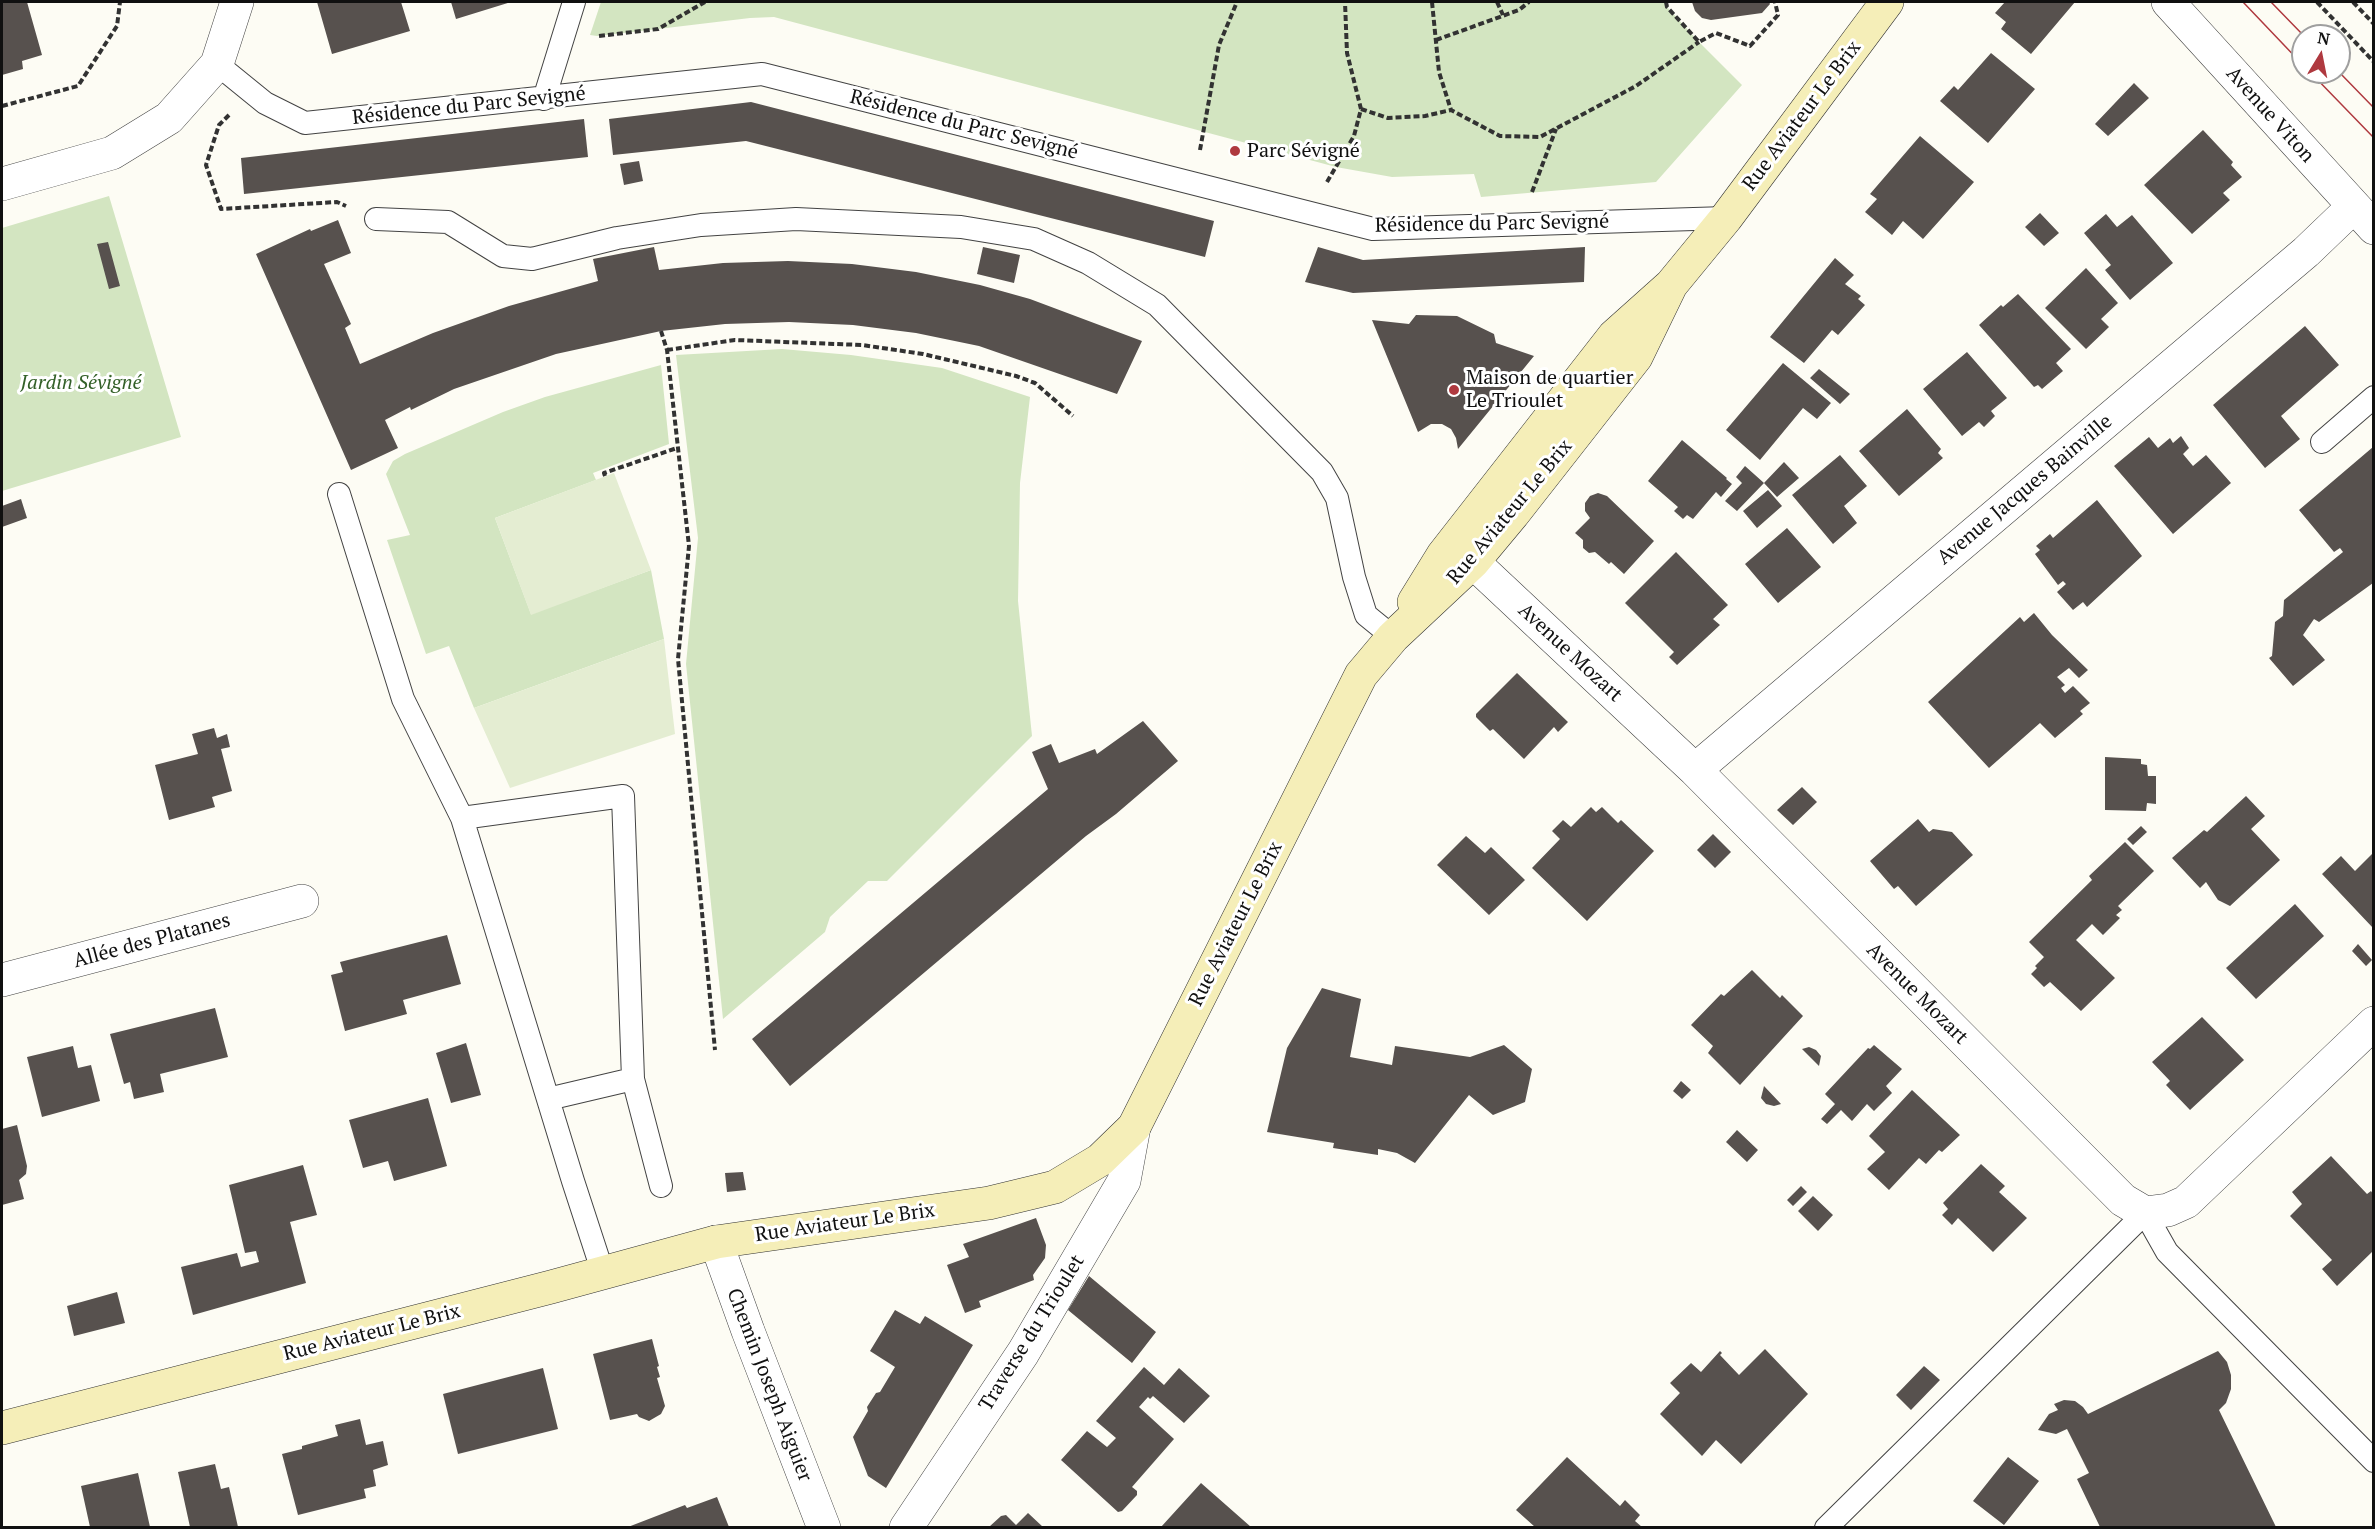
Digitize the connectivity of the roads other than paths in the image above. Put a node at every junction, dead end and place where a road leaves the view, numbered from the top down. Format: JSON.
{"nodes":[{"id":1,"x":237,"y":2,"type":"edge"},
{"id":2,"x":574,"y":2,"type":"edge"},
{"id":3,"x":1887,"y":2,"type":"edge"},
{"id":4,"x":2168,"y":2,"type":"edge"},
{"id":5,"x":217,"y":64,"type":"junction"},
{"id":6,"x":544,"y":99,"type":"junction"},
{"id":7,"x":2,"y":184,"type":"edge"},
{"id":8,"x":2363,"y":217,"type":"edge"},
{"id":9,"x":1726,"y":218,"type":"junction"},
{"id":10,"x":376,"y":219,"type":"road end"},
{"id":11,"x":1671,"y":285,"type":"junction"},
{"id":12,"x":2373,"y":397,"type":"edge"},
{"id":13,"x":2322,"y":442,"type":"dead end"},
{"id":14,"x":339,"y":495,"type":"dead end"},
{"id":15,"x":1473,"y":562,"type":"junction"},
{"id":16,"x":1394,"y":638,"type":"junction"},
{"id":17,"x":1695,"y":770,"type":"junction"},
{"id":18,"x":462,"y":818,"type":"junction"},
{"id":19,"x":302,"y":901,"type":"dead end"},
{"id":20,"x":2,"y":980,"type":"edge"},
{"id":21,"x":2373,"y":1023,"type":"edge"},
{"id":22,"x":633,"y":1079,"type":"junction"},
{"id":23,"x":548,"y":1100,"type":"junction"},
{"id":24,"x":1134,"y":1127,"type":"junction"},
{"id":25,"x":661,"y":1186,"type":"dead end"},
{"id":26,"x":2145,"y":1213,"type":"junction"},
{"id":27,"x":716,"y":1242,"type":"junction"},
{"id":28,"x":603,"y":1273,"type":"junction"},
{"id":29,"x":2,"y":1428,"type":"edge"},
{"id":30,"x":2373,"y":1461,"type":"edge"},
{"id":31,"x":824,"y":1527,"type":"edge"},
{"id":32,"x":906,"y":1527,"type":"edge"},
{"id":33,"x":1826,"y":1527,"type":"edge"}],
"edges":[{"from":1,"to":5,"type":"street"},
{"from":2,"to":6,"type":"lane"},
{"from":3,"to":9,"type":"main road","name":"Rue Aviateur Le Brix"},
{"from":4,"to":8,"type":"street","name":"Avenue Viton"},
{"from":5,"to":6,"type":"lane","name":"Résidence du Parc Sevigné"},
{"from":5,"to":7,"type":"street"},
{"from":6,"to":9,"type":"lane","name":"Résidence du Parc Sevigné"},
{"from":8,"to":17,"type":"street","name":"Avenue Jacques Bainville"},
{"from":9,"to":11,"type":"main road","name":"Rue Aviateur Le Brix"},
{"from":10,"to":16,"type":"lane"},
{"from":11,"to":15,"type":"main road","name":"Rue Aviateur Le Brix"},
{"from":11,"to":16,"type":"main road","name":"Rue Aviateur Le Brix"},
{"from":12,"to":13,"type":"lane"},
{"from":14,"to":18,"type":"lane"},
{"from":15,"to":16,"type":"main road","name":"Rue Aviateur Le Brix"},
{"from":15,"to":17,"type":"street","name":"Avenue Mozart"},
{"from":16,"to":24,"type":"main road","name":"Rue Aviateur Le Brix"},
{"from":17,"to":26,"type":"street","name":"Avenue Mozart"},
{"from":18,"to":22,"type":"lane"},
{"from":18,"to":23,"type":"lane"},
{"from":19,"to":20,"type":"street","name":"Allée des Platanes"},
{"from":21,"to":26,"type":"street"},
{"from":22,"to":23,"type":"lane"},
{"from":22,"to":25,"type":"lane"},
{"from":23,"to":28,"type":"lane"},
{"from":24,"to":27,"type":"main road","name":"Rue Aviateur Le Brix"},
{"from":24,"to":32,"type":"street","name":"Traverse du Trioulet"},
{"from":26,"to":30,"type":"lane"},
{"from":26,"to":33,"type":"lane"},
{"from":27,"to":28,"type":"main road","name":"Rue Aviateur Le Brix"},
{"from":27,"to":31,"type":"street","name":"Chemin Joseph Aiguier"},
{"from":28,"to":29,"type":"main road","name":"Rue Aviateur Le Brix"}]}
